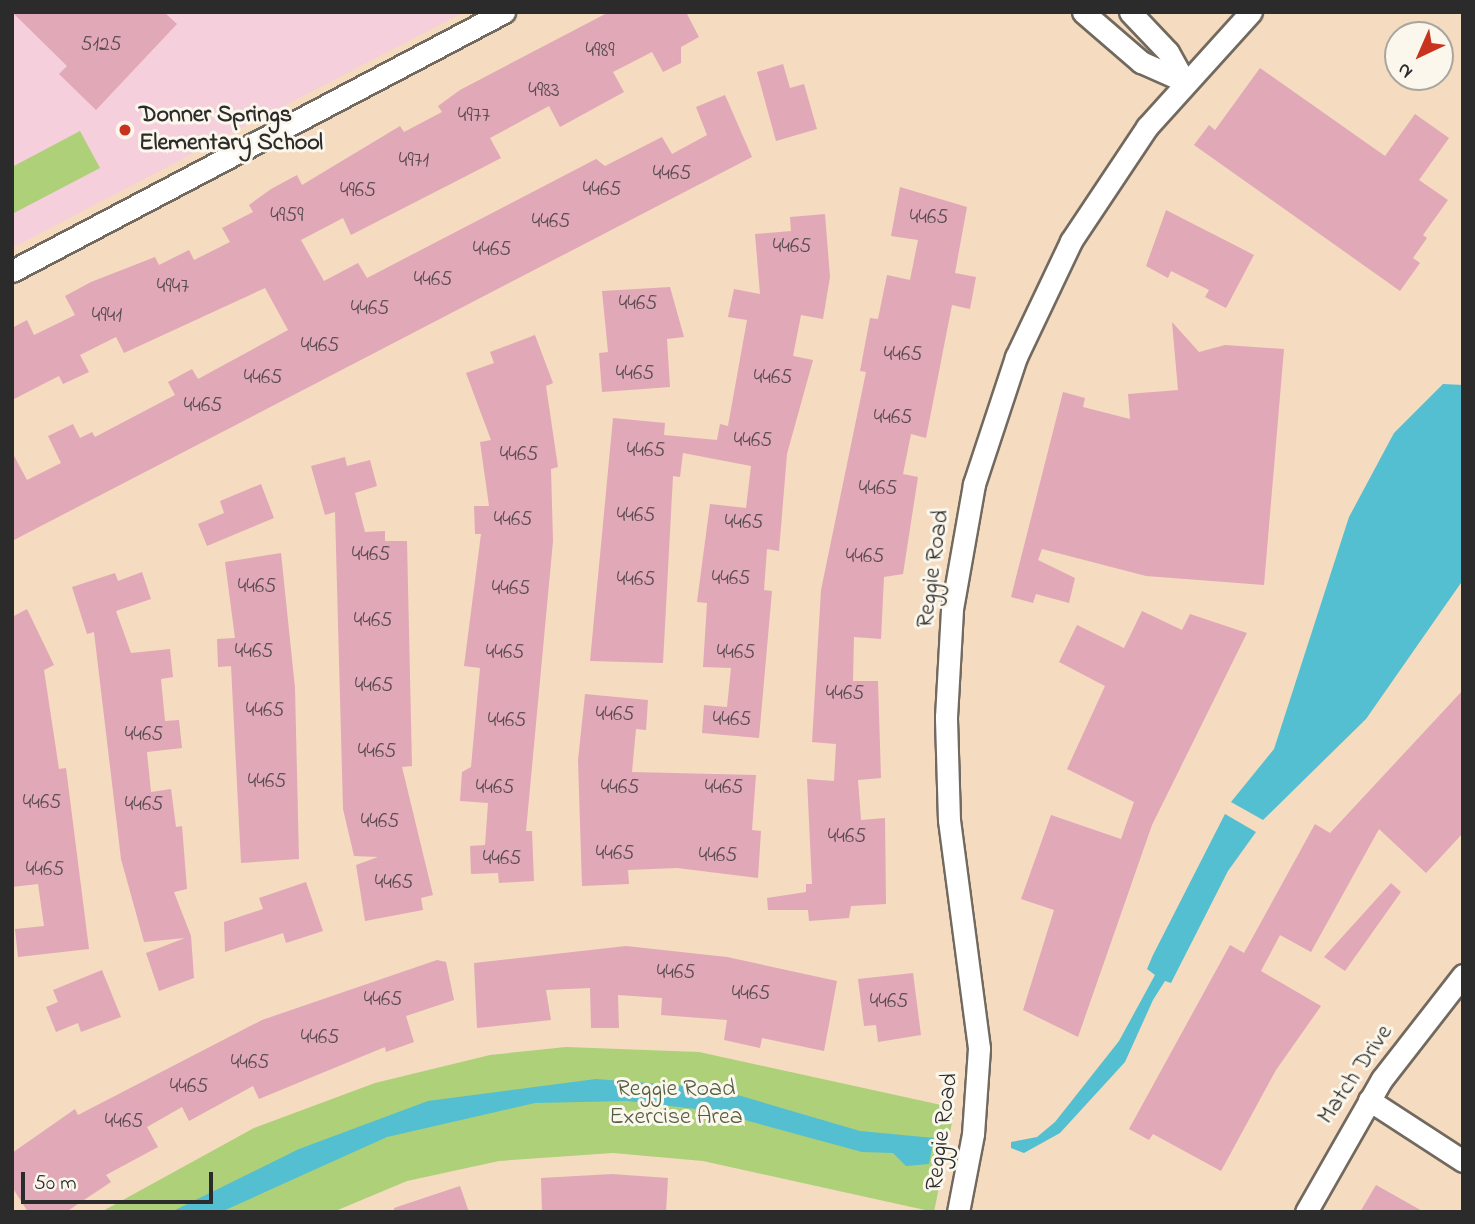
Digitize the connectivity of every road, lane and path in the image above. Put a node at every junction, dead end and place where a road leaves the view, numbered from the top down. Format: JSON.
{"nodes":[{"id":1,"x":504,"y":12,"type":"edge"},
{"id":2,"x":1083,"y":12,"type":"edge"},
{"id":3,"x":1130,"y":12,"type":"edge"},
{"id":4,"x":1251,"y":12,"type":"edge"},
{"id":5,"x":1184,"y":81,"type":"junction"},
{"id":6,"x":12,"y":271,"type":"edge"},
{"id":7,"x":1463,"y":975,"type":"edge"},
{"id":8,"x":1369,"y":1100,"type":"junction"},
{"id":9,"x":1463,"y":1161,"type":"edge"},
{"id":10,"x":958,"y":1212,"type":"edge"},
{"id":11,"x":1306,"y":1212,"type":"edge"}],
"edges":[{"from":1,"to":6,"type":"street"},
{"from":2,"to":5,"type":"street"},
{"from":3,"to":5,"type":"street"},
{"from":4,"to":5,"type":"street","name":"Reggie Road"},
{"from":5,"to":10,"type":"street","name":"Reggie Road"},
{"from":7,"to":8,"type":"street","name":"Match Drive"},
{"from":8,"to":9,"type":"street"},
{"from":8,"to":11,"type":"street","name":"Match Drive"}]}
